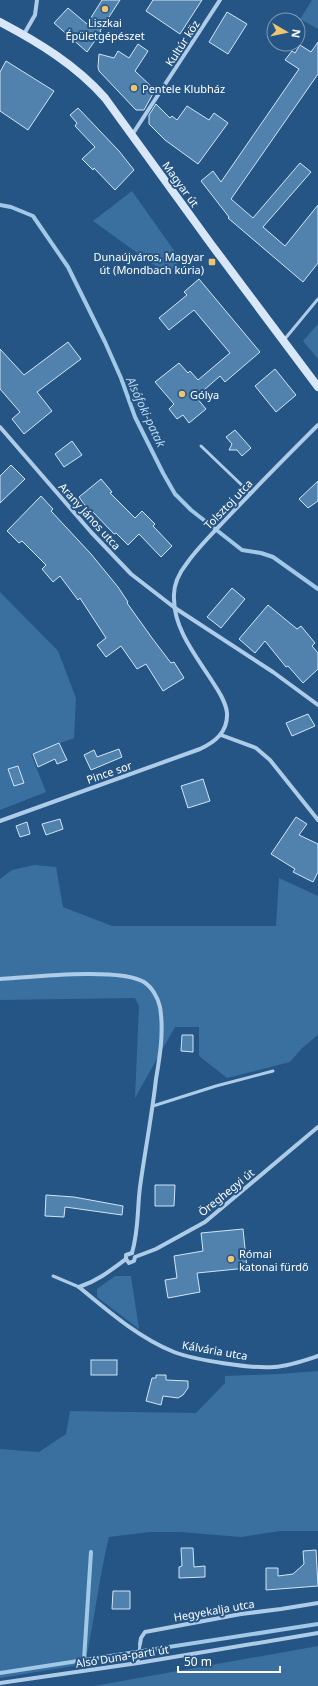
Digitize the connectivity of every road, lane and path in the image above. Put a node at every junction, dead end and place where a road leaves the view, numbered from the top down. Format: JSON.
{"nodes":[{"id":1,"x":37,"y":0,"type":"edge"},
{"id":2,"x":220,"y":0,"type":"edge"},
{"id":3,"x":0,"y":22,"type":"edge"},
{"id":4,"x":24,"y":34,"type":"junction"},
{"id":5,"x":132,"y":136,"type":"junction"},
{"id":6,"x":318,"y":299,"type":"edge"},
{"id":7,"x":283,"y":341,"type":"junction"},
{"id":8,"x":318,"y":387,"type":"edge"},
{"id":9,"x":318,"y":425,"type":"edge"},
{"id":10,"x":0,"y":427,"type":"edge"},
{"id":11,"x":201,"y":446,"type":"dead end"},
{"id":12,"x":250,"y":493,"type":"junction"},
{"id":13,"x":174,"y":608,"type":"junction"},
{"id":14,"x":318,"y":704,"type":"edge"},
{"id":15,"x":221,"y":735,"type":"junction"},
{"id":16,"x":318,"y":820,"type":"edge"},
{"id":17,"x":0,"y":821,"type":"edge"},
{"id":18,"x":0,"y":979,"type":"edge"},
{"id":19,"x":273,"y":1071,"type":"dead end"},
{"id":20,"x":153,"y":1106,"type":"junction"},
{"id":21,"x":318,"y":1127,"type":"edge"},
{"id":22,"x":134,"y":1255,"type":"junction"},
{"id":23,"x":126,"y":1259,"type":"junction"},
{"id":24,"x":53,"y":1276,"type":"dead end"},
{"id":25,"x":79,"y":1287,"type":"junction"},
{"id":26,"x":318,"y":1356,"type":"edge"},
{"id":27,"x":318,"y":1603,"type":"edge"},
{"id":28,"x":318,"y":1633,"type":"edge"},
{"id":29,"x":140,"y":1644,"type":"joint"},
{"id":30,"x":138,"y":1663,"type":"junction"},
{"id":31,"x":0,"y":1683,"type":"edge"}],
"edges":[{"from":1,"to":4,"type":"street"},
{"from":2,"to":5,"type":"street","name":"Kultúr köz"},
{"from":3,"to":4,"type":"street","name":"Magyar út"},
{"from":4,"to":5,"type":"street","name":"Magyar út"},
{"from":5,"to":7,"type":"street","name":"Magyar út"},
{"from":6,"to":7,"type":"lane"},
{"from":7,"to":8,"type":"street","name":"Magyar út"},
{"from":9,"to":12,"type":"street","name":"Tolsztoj utca"},
{"from":10,"to":13,"type":"street","name":"Arany János utca"},
{"from":11,"to":12,"type":"lane"},
{"from":12,"to":13,"type":"street","name":"Tolsztoj utca"},
{"from":13,"to":14,"type":"street","name":"Arany János utca"},
{"from":13,"to":15,"type":"street"},
{"from":15,"to":16,"type":"street"},
{"from":15,"to":17,"type":"street","name":"Pince sor"},
{"from":18,"to":20,"type":"street"},
{"from":19,"to":20,"type":"lane"},
{"from":20,"to":22,"type":"street"},
{"from":21,"to":22,"type":"street","name":"Öreghegyi út"},
{"from":22,"to":23,"type":"street","name":"Öreghegyi út"},
{"from":22,"to":23,"type":"street","name":"Öreghegyi út"},
{"from":23,"to":25,"type":"street","name":"Öreghegyi út"},
{"from":24,"to":25,"type":"lane"},
{"from":25,"to":26,"type":"street","name":"Kálvária utca"},
{"from":27,"to":29,"type":"street","name":"Hegyekalja utca"},
{"from":28,"to":30,"type":"street","name":"Alsó Duna-parti út"},
{"from":29,"to":30,"type":"lane","name":"Hegyekalja utca"},
{"from":30,"to":31,"type":"street","name":"Alsó Duna-parti út"}]}
